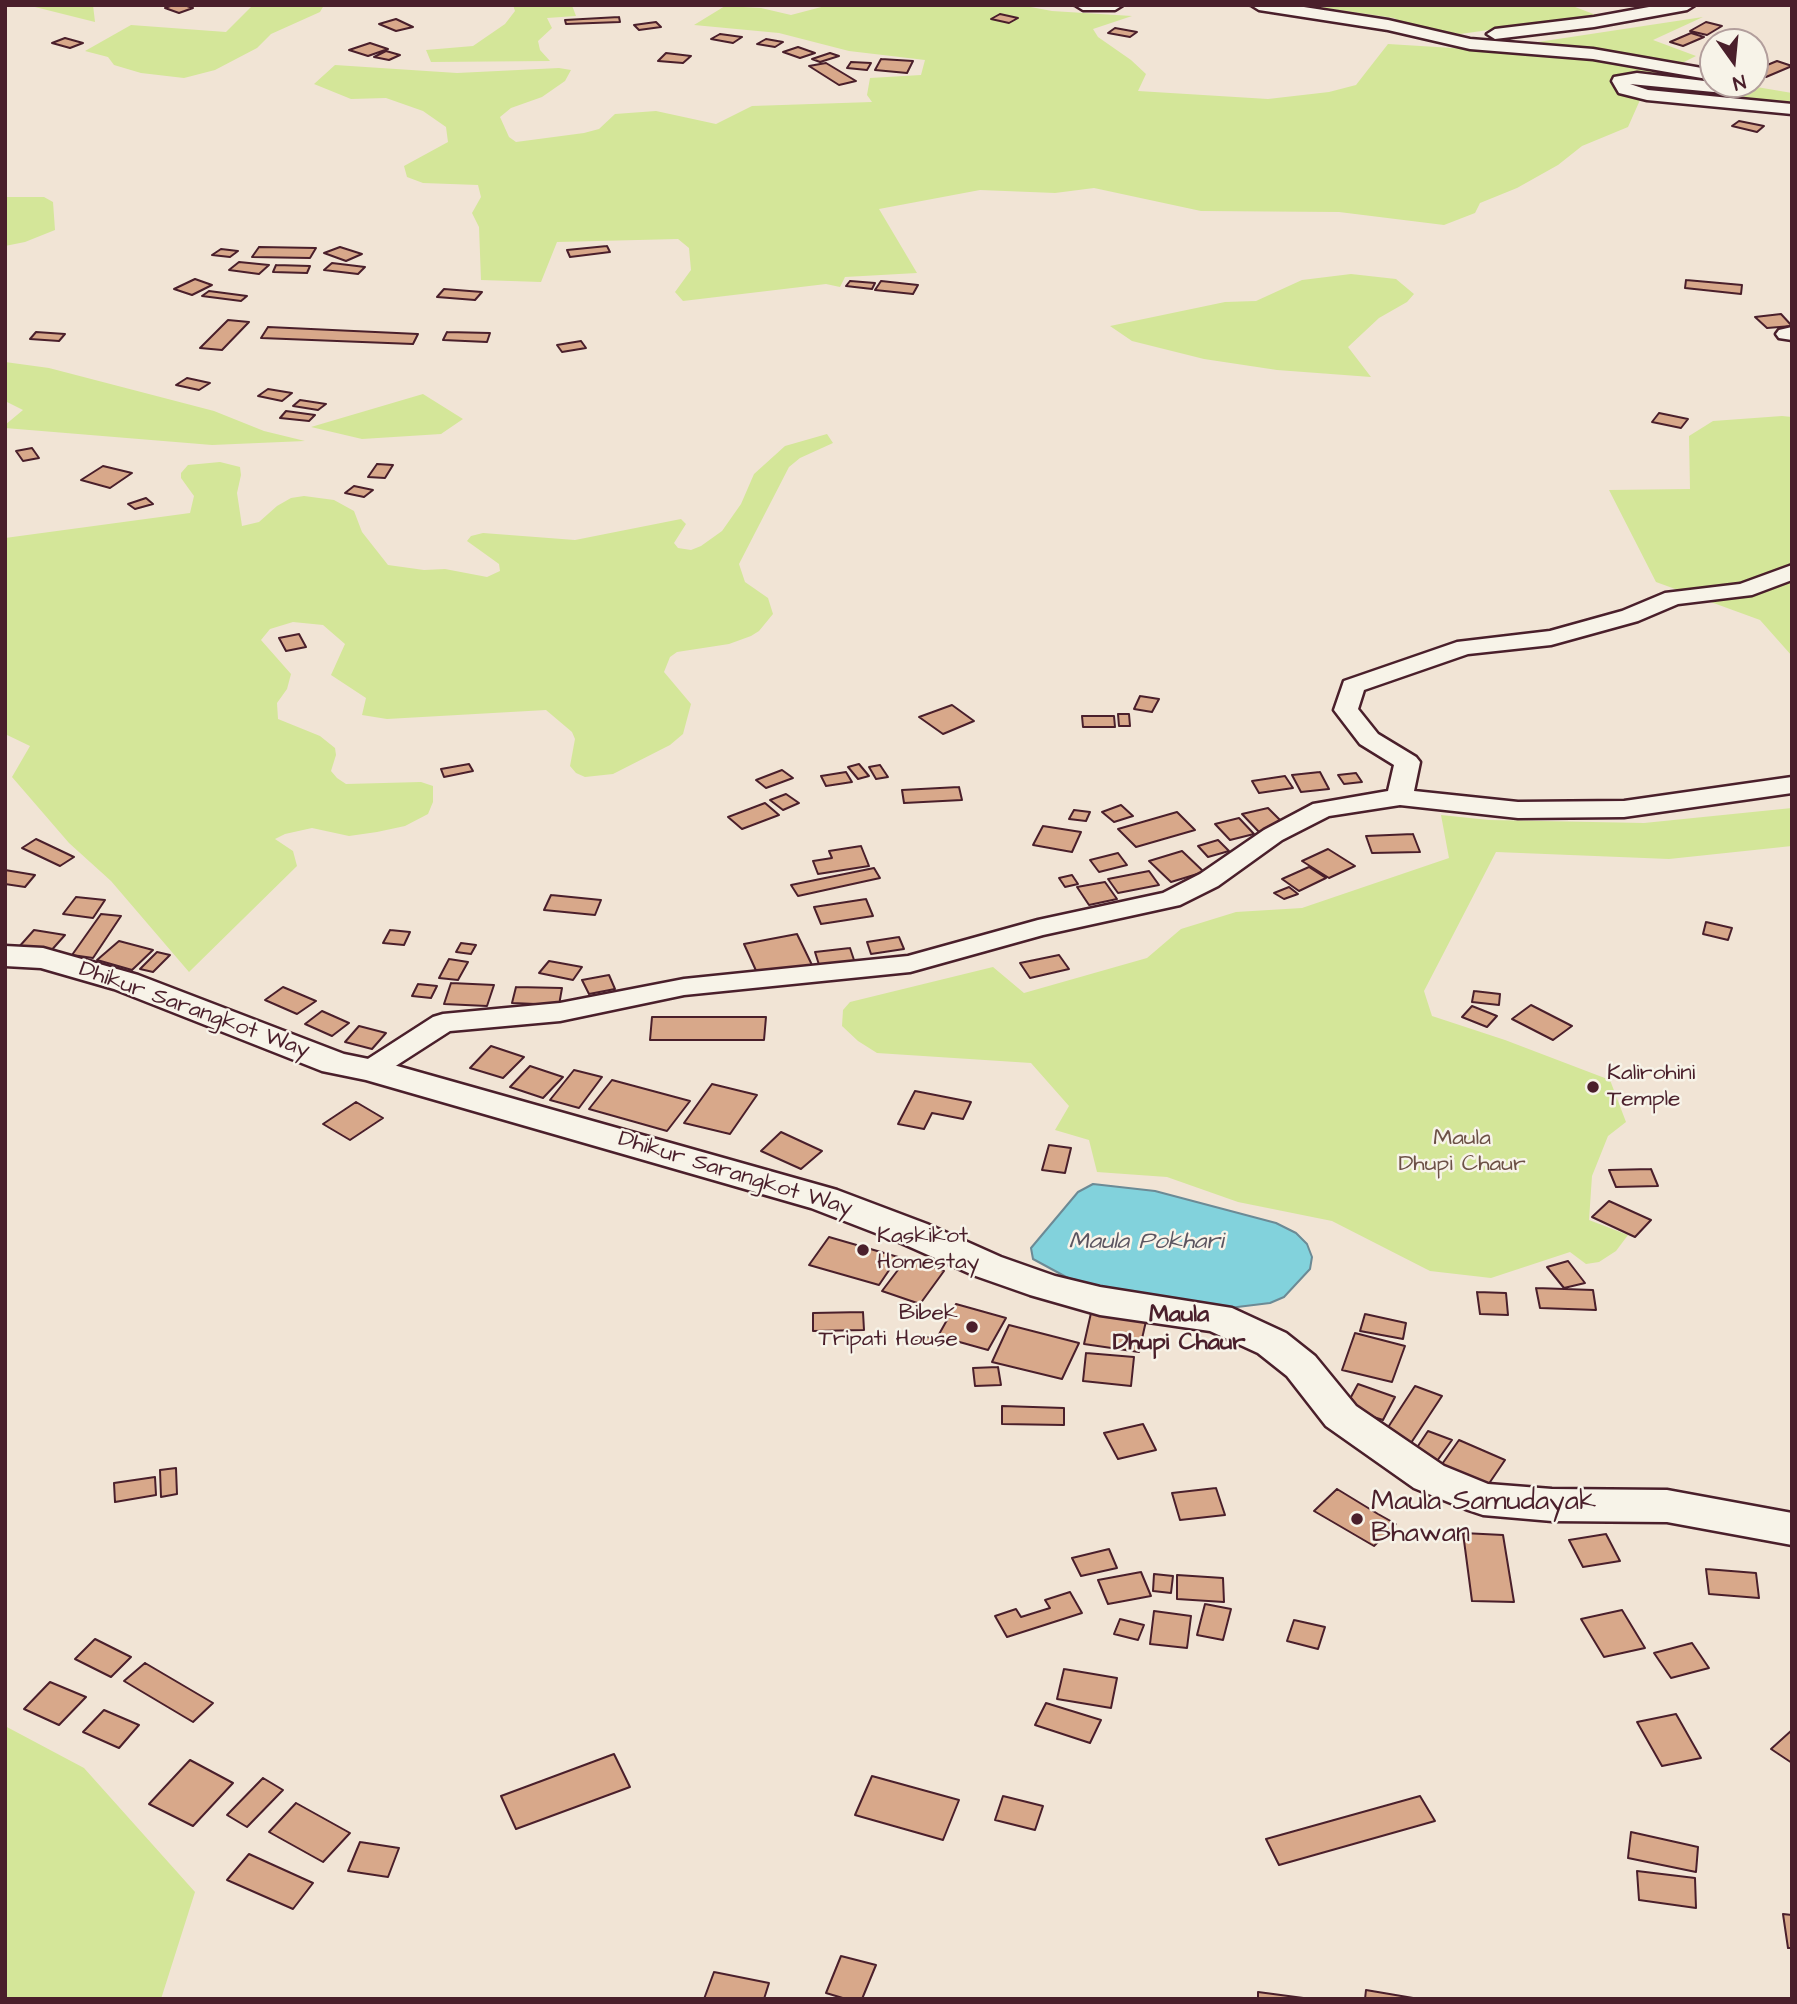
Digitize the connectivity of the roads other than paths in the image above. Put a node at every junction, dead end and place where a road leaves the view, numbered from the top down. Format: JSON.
{"nodes":[{"id":1,"x":1083,"y":5,"type":"edge"},
{"id":2,"x":1115,"y":5,"type":"edge"},
{"id":3,"x":1259,"y":5,"type":"edge"},
{"id":4,"x":1687,"y":5,"type":"edge"},
{"id":5,"x":1470,"y":44,"type":"junction"},
{"id":6,"x":1699,"y":73,"type":"edge"},
{"id":7,"x":1699,"y":85,"type":"edge"},
{"id":8,"x":1792,"y":109,"type":"edge"},
{"id":9,"x":1792,"y":572,"type":"edge"},
{"id":10,"x":1792,"y":785,"type":"edge"},
{"id":11,"x":1399,"y":797,"type":"junction"},
{"id":12,"x":5,"y":956,"type":"edge"},
{"id":13,"x":370,"y":1070,"type":"junction"},
{"id":14,"x":1792,"y":1529,"type":"edge"}],
"edges":[{"from":1,"to":2,"type":"street"},
{"from":3,"to":5,"type":"street"},
{"from":4,"to":5,"type":"street"},
{"from":5,"to":6,"type":"street"},
{"from":7,"to":8,"type":"street"},
{"from":9,"to":11,"type":"street"},
{"from":10,"to":11,"type":"street"},
{"from":11,"to":13,"type":"street"},
{"from":12,"to":13,"type":"street","name":"Dhikur Sarangkot Way"},
{"from":13,"to":14,"type":"street","name":"Dhikur Sarangkot Way"}]}
